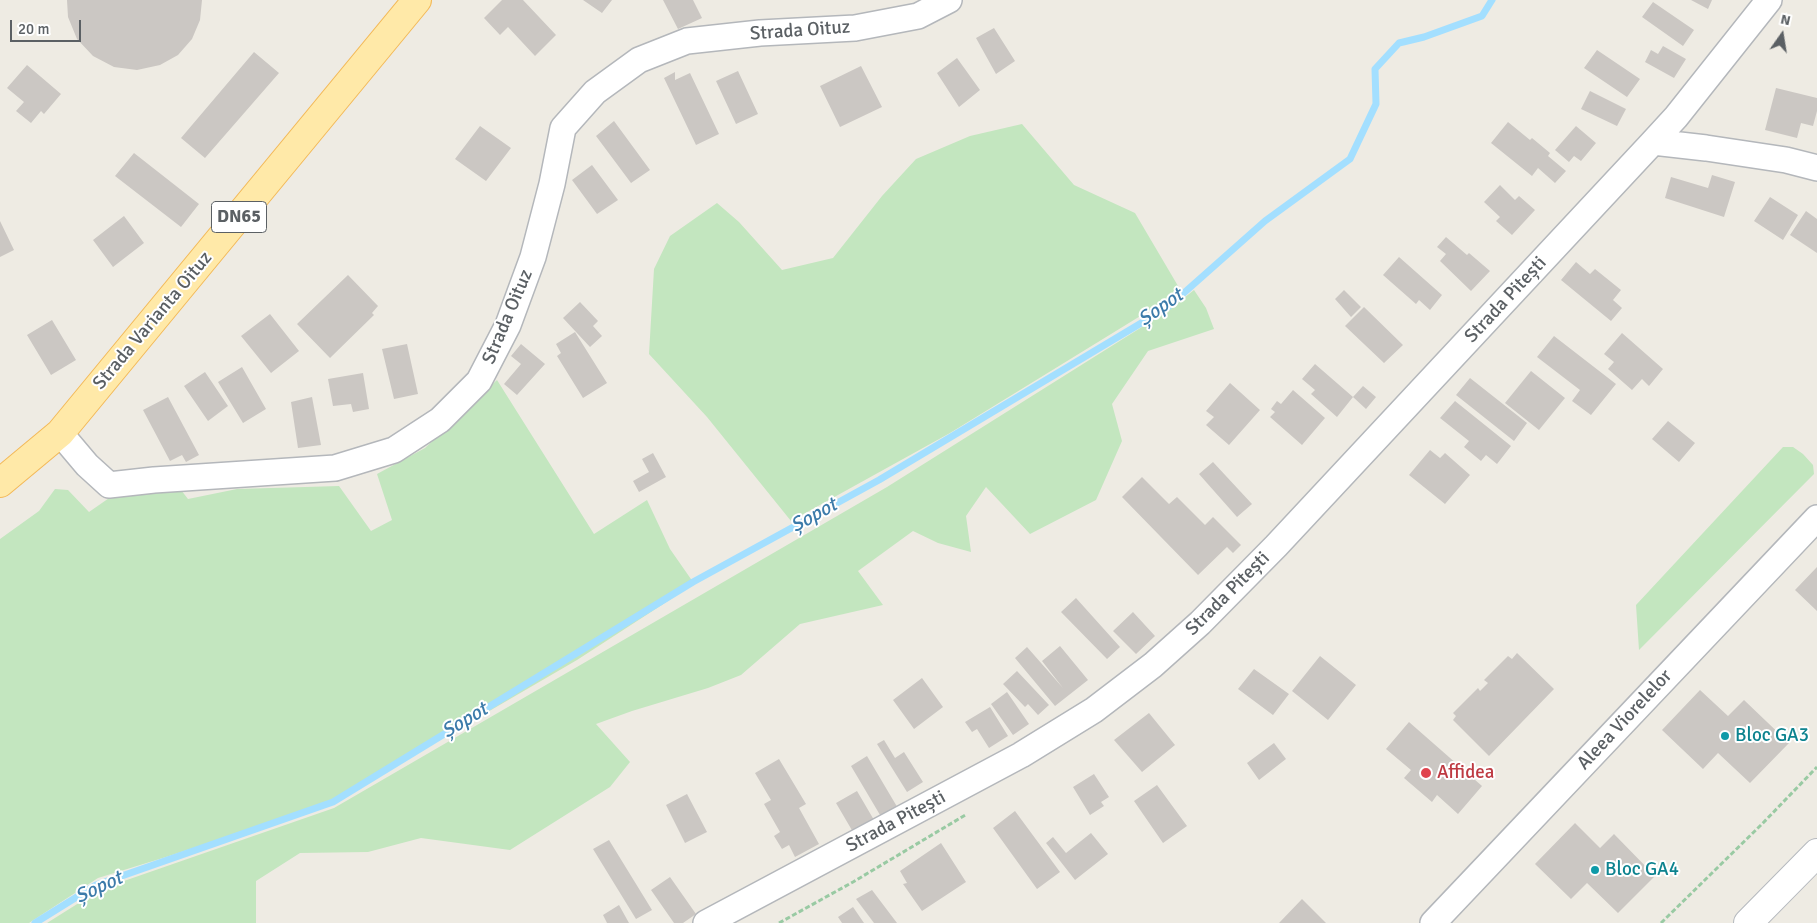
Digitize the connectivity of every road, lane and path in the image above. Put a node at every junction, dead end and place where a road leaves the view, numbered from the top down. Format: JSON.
{"nodes":[{"id":1,"x":417,"y":0,"type":"edge"},
{"id":2,"x":950,"y":0,"type":"edge"},
{"id":3,"x":1769,"y":0,"type":"edge"},
{"id":4,"x":1653,"y":142,"type":"junction"},
{"id":5,"x":1817,"y":168,"type":"edge"},
{"id":6,"x":60,"y":433,"type":"junction"},
{"id":7,"x":0,"y":483,"type":"edge"},
{"id":8,"x":1817,"y":518,"type":"edge"},
{"id":9,"x":1817,"y":767,"type":"edge"},
{"id":10,"x":1817,"y":853,"type":"edge"},
{"id":11,"x":706,"y":923,"type":"edge"},
{"id":12,"x":1434,"y":923,"type":"edge"},
{"id":13,"x":1661,"y":923,"type":"edge"},
{"id":14,"x":1748,"y":923,"type":"edge"}],
"edges":[{"from":1,"to":6,"type":"main road","name":"Strada Varianta Oituz","number":"DN65"},
{"from":2,"to":6,"type":"street","name":"Strada Oituz"},
{"from":3,"to":4,"type":"street","name":"Strada Pitești"},
{"from":4,"to":5,"type":"street"},
{"from":4,"to":11,"type":"street","name":"Strada Pitești"},
{"from":6,"to":7,"type":"main road","number":"DN65"},
{"from":8,"to":12,"type":"street","name":"Aleea Viorelelor"},
{"from":9,"to":13,"type":"path"},
{"from":10,"to":14,"type":"street"}]}
